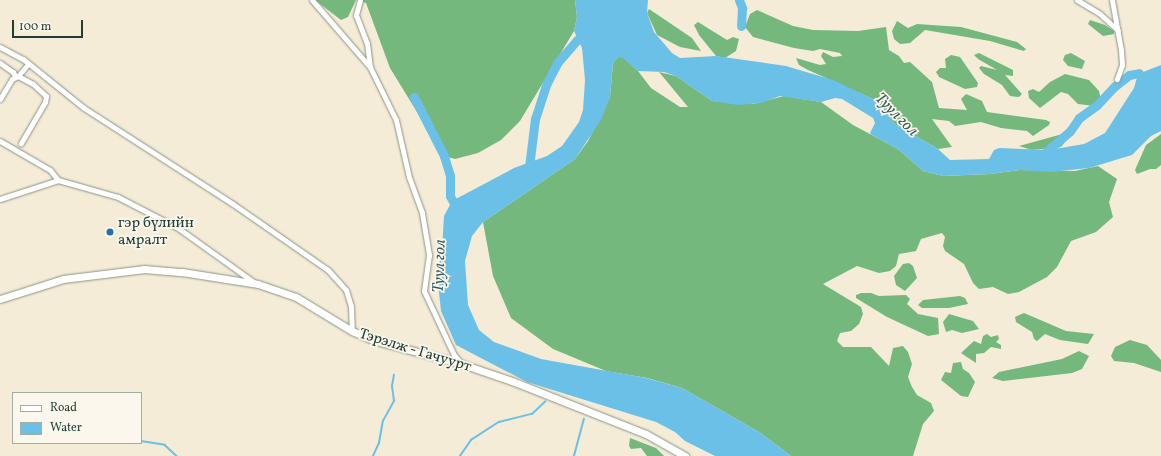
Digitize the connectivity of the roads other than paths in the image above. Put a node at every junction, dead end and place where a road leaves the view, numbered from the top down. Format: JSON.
{"nodes":[{"id":1,"x":312,"y":0,"type":"edge"},
{"id":2,"x":360,"y":0,"type":"edge"},
{"id":3,"x":1077,"y":0,"type":"edge"},
{"id":4,"x":1112,"y":0,"type":"edge"},
{"id":5,"x":1118,"y":30,"type":"junction"},
{"id":6,"x":0,"y":47,"type":"edge"},
{"id":7,"x":0,"y":63,"type":"edge"},
{"id":8,"x":28,"y":64,"type":"junction"},
{"id":9,"x":370,"y":67,"type":"junction"},
{"id":10,"x":16,"y":76,"type":"junction"},
{"id":11,"x":1117,"y":79,"type":"dead end"},
{"id":12,"x":0,"y":99,"type":"edge"},
{"id":13,"x":0,"y":141,"type":"edge"},
{"id":14,"x":21,"y":143,"type":"dead end"},
{"id":15,"x":58,"y":180,"type":"junction"},
{"id":16,"x":0,"y":199,"type":"edge"},
{"id":17,"x":258,"y":284,"type":"junction"},
{"id":18,"x":0,"y":299,"type":"edge"},
{"id":19,"x":352,"y":331,"type":"junction"},
{"id":20,"x":462,"y":364,"type":"junction"},
{"id":21,"x":685,"y":456,"type":"edge"}],
"edges":[{"from":1,"to":9,"type":"street"},
{"from":2,"to":9,"type":"street"},
{"from":3,"to":5,"type":"street"},
{"from":4,"to":5,"type":"street"},
{"from":5,"to":11,"type":"street"},
{"from":6,"to":8,"type":"street"},
{"from":7,"to":10,"type":"street"},
{"from":8,"to":10,"type":"street"},
{"from":8,"to":19,"type":"street"},
{"from":9,"to":20,"type":"street"},
{"from":10,"to":12,"type":"street"},
{"from":10,"to":14,"type":"street"},
{"from":13,"to":15,"type":"street"},
{"from":15,"to":16,"type":"street"},
{"from":15,"to":17,"type":"street"},
{"from":17,"to":18,"type":"main road","name":"Тэрэлж - Гачуурт"},
{"from":17,"to":19,"type":"main road","name":"Тэрэлж - Гачуурт"},
{"from":19,"to":20,"type":"main road","name":"Тэрэлж - Гачуурт"},
{"from":20,"to":21,"type":"main road","name":"Тэрэлж - Гачуурт"}]}
